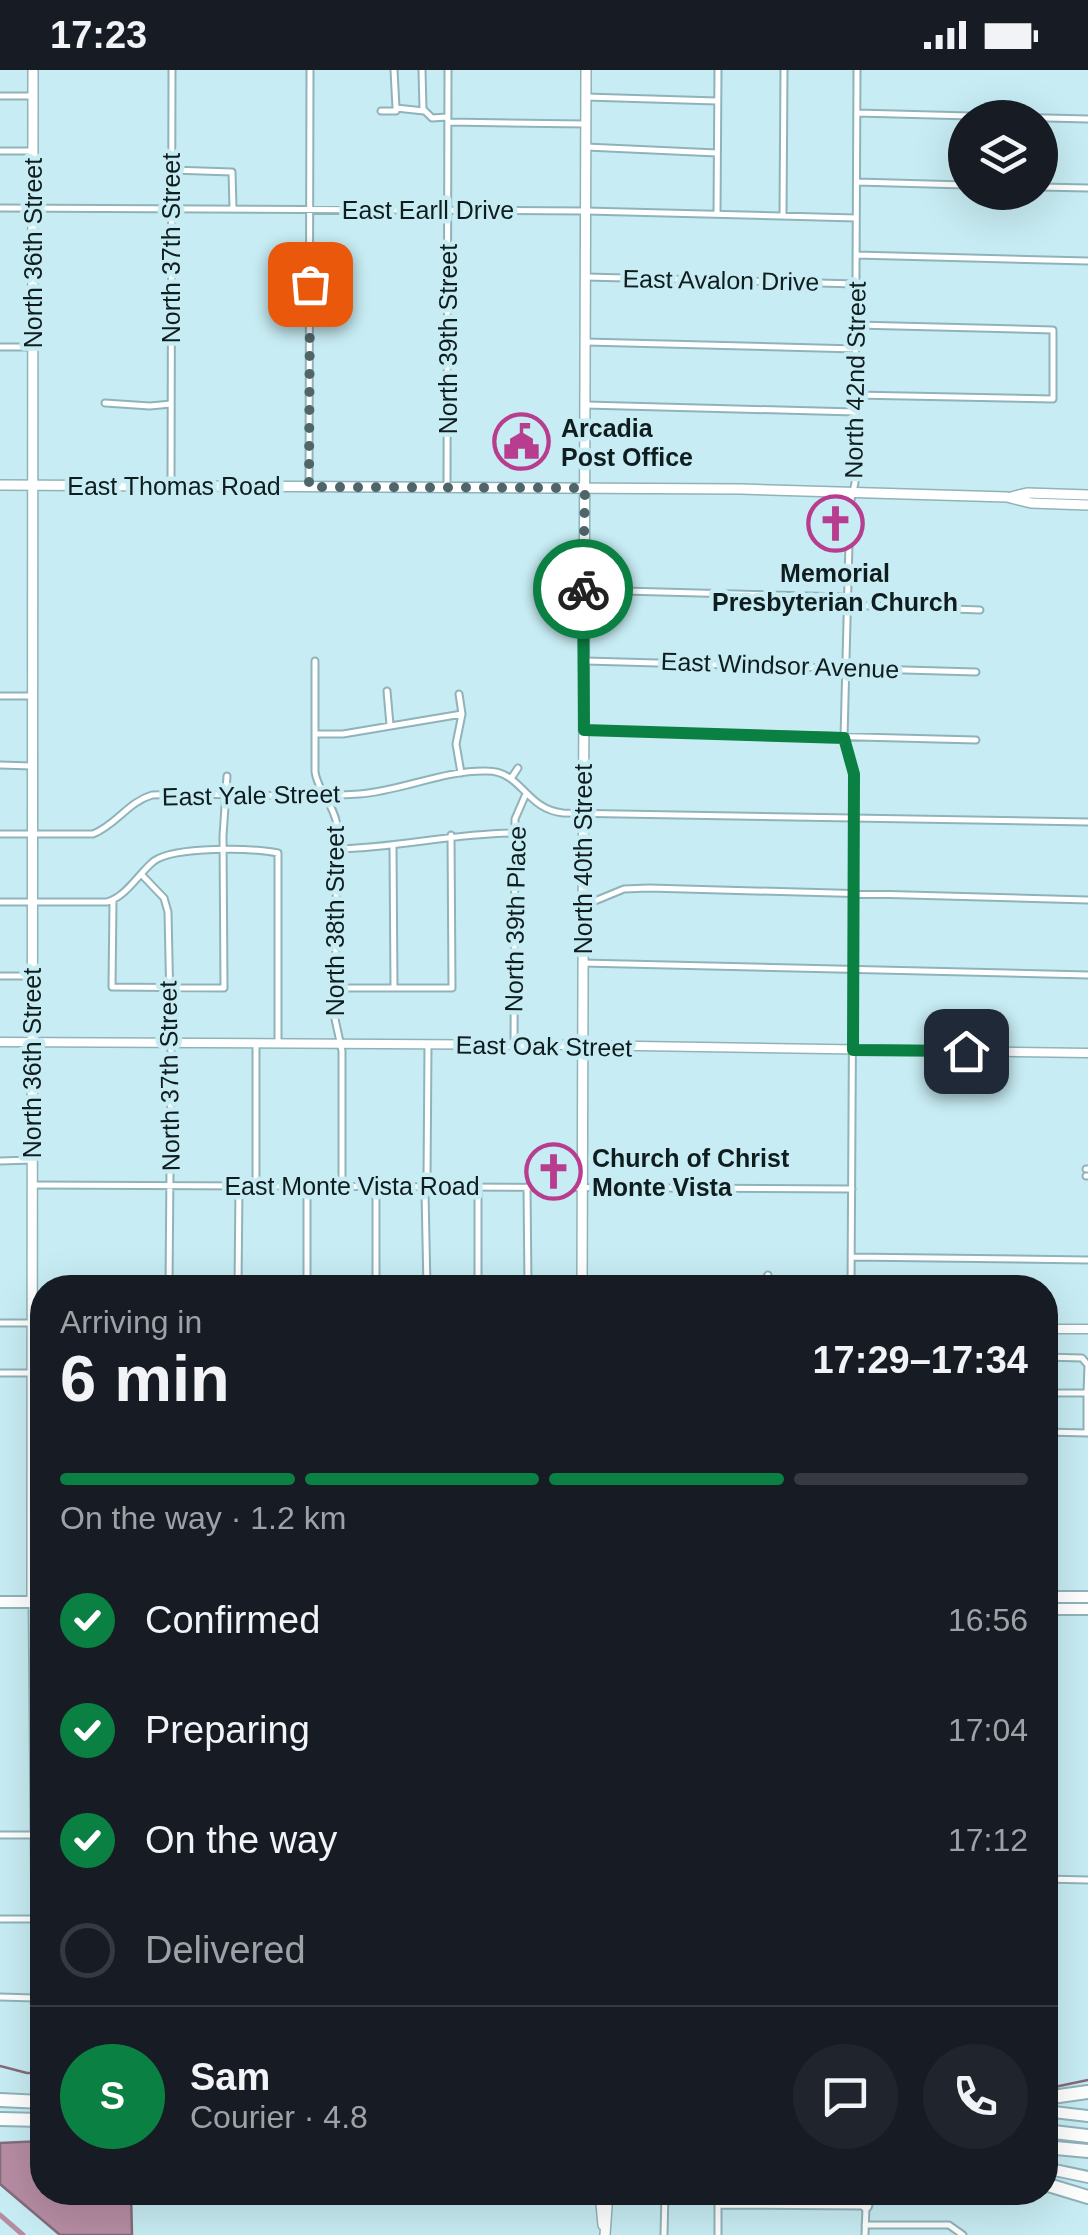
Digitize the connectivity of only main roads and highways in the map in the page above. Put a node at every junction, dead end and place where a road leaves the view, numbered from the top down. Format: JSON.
{"nodes":[{"id":1,"x":33,"y":70,"type":"edge"},
{"id":2,"x":586,"y":70,"type":"edge"},
{"id":3,"x":0,"y":485,"type":"edge"},
{"id":4,"x":33,"y":485,"type":"junction"},
{"id":5,"x":585,"y":488,"type":"junction"},
{"id":6,"x":1088,"y":496,"type":"edge"},
{"id":7,"x":1007,"y":497,"type":"junction"},
{"id":8,"x":1088,"y":505,"type":"edge"},
{"id":9,"x":32,"y":1275,"type":"edge"},
{"id":10,"x":582,"y":1275,"type":"edge"},
{"id":11,"x":1088,"y":1596,"type":"edge"},
{"id":12,"x":1058,"y":1597,"type":"edge"},
{"id":13,"x":0,"y":1602,"type":"edge"},
{"id":14,"x":30,"y":1602,"type":"edge"},
{"id":15,"x":1058,"y":1609,"type":"edge"},
{"id":16,"x":1088,"y":1609,"type":"edge"},
{"id":17,"x":1088,"y":2093,"type":"edge"},
{"id":18,"x":1058,"y":2097,"type":"edge"},
{"id":19,"x":0,"y":2100,"type":"edge"},
{"id":20,"x":30,"y":2101,"type":"edge"},
{"id":21,"x":1088,"y":2108,"type":"edge"},
{"id":22,"x":1058,"y":2110,"type":"edge"},
{"id":23,"x":1058,"y":2113,"type":"edge"},
{"id":24,"x":1088,"y":2116,"type":"edge"},
{"id":25,"x":0,"y":2119,"type":"edge"},
{"id":26,"x":30,"y":2120,"type":"edge"},
{"id":27,"x":1058,"y":2133,"type":"edge"},
{"id":28,"x":1087,"y":2136,"type":"edge"},
{"id":29,"x":1058,"y":2148,"type":"edge"},
{"id":30,"x":1087,"y":2151,"type":"edge"},
{"id":31,"x":1088,"y":2167,"type":"edge"},
{"id":32,"x":1058,"y":2168,"type":"edge"},
{"id":33,"x":1058,"y":2170,"type":"edge"},
{"id":34,"x":1088,"y":2177,"type":"edge"},
{"id":35,"x":1058,"y":2186,"type":"edge"},
{"id":36,"x":1088,"y":2194,"type":"edge"},
{"id":37,"x":601,"y":2205,"type":"edge"},
{"id":38,"x":607,"y":2205,"type":"edge"},
{"id":39,"x":604,"y":2235,"type":"edge"}],
"edges":[{"from":1,"to":4,"type":"main road","name":"North 36th Street"},
{"from":2,"to":5,"type":"main road","name":"North 40th Street"},
{"from":3,"to":4,"type":"main road","name":"East Thomas Road"},
{"from":4,"to":5,"type":"main road","name":"East Thomas Road"},
{"from":4,"to":9,"type":"main road","name":"North 36th Street"},
{"from":5,"to":7,"type":"main road","name":"East Thomas Road"},
{"from":5,"to":10,"type":"main road","name":"North 40th Street"},
{"from":6,"to":7,"type":"main road","name":"East Thomas Road"},
{"from":7,"to":8,"type":"main road","name":"East Thomas Road"},
{"from":11,"to":12,"type":"main road"},
{"from":13,"to":14,"type":"main road"},
{"from":15,"to":16,"type":"main road"},
{"from":17,"to":18,"type":"highway"},
{"from":19,"to":20,"type":"highway"},
{"from":21,"to":22,"type":"main road"},
{"from":23,"to":24,"type":"main road"},
{"from":25,"to":26,"type":"highway"},
{"from":27,"to":28,"type":"highway"},
{"from":29,"to":30,"type":"highway"},
{"from":31,"to":32,"type":"main road"},
{"from":33,"to":34,"type":"main road"},
{"from":35,"to":36,"type":"highway"},
{"from":37,"to":39,"type":"main road"},
{"from":38,"to":39,"type":"main road"}]}
